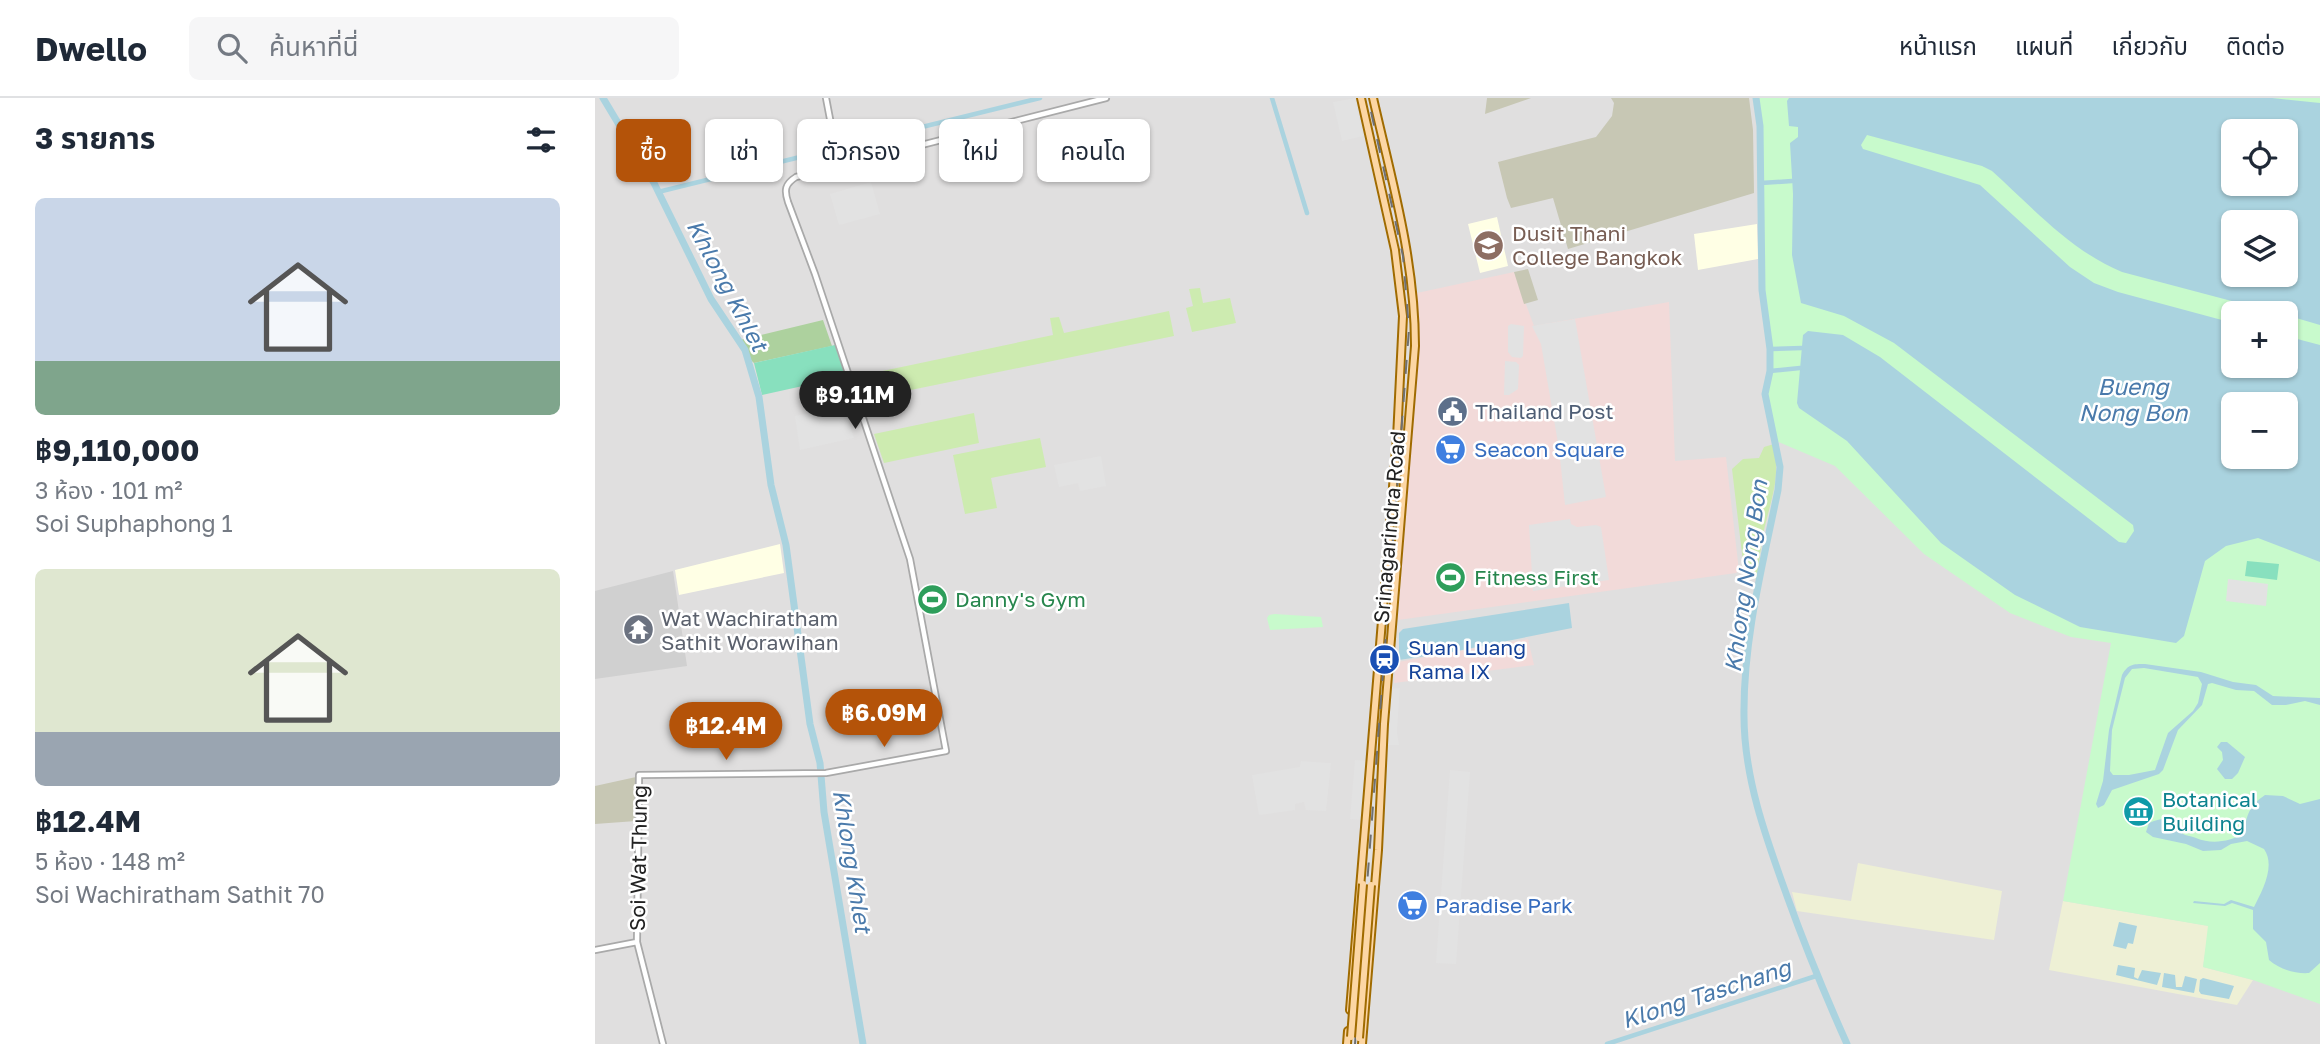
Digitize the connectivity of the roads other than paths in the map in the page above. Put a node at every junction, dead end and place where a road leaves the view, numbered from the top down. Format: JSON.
{"nodes":[{"id":1,"x":827,"y":98,"type":"edge"},
{"id":2,"x":1106,"y":98,"type":"edge"},
{"id":3,"x":1361,"y":98,"type":"edge"},
{"id":4,"x":1373,"y":98,"type":"edge"},
{"id":5,"x":830,"y":119,"type":"edge"},
{"id":6,"x":925,"y":144,"type":"edge"},
{"id":7,"x":797,"y":177,"type":"edge"},
{"id":8,"x":1378,"y":821,"type":"junction"},
{"id":9,"x":1366,"y":823,"type":"junction"},
{"id":10,"x":1367,"y":885,"type":"junction"},
{"id":11,"x":1358,"y":908,"type":"junction"},
{"id":12,"x":1373,"y":910,"type":"junction"},
{"id":13,"x":637,"y":942,"type":"junction"},
{"id":14,"x":595,"y":950,"type":"edge"},
{"id":15,"x":1350,"y":1016,"type":"junction"},
{"id":16,"x":1364,"y":1017,"type":"junction"},
{"id":17,"x":1355,"y":1042,"type":"edge"},
{"id":18,"x":663,"y":1044,"type":"edge"}],
"edges":[{"from":1,"to":5,"type":"street"},
{"from":2,"to":6,"type":"street"},
{"from":3,"to":9,"type":"main road","name":"Srinagarindra Road"},
{"from":4,"to":8,"type":"main road","name":"Srinagarindra Road"},
{"from":7,"to":13,"type":"street","name":"Soi Wat Thung"},
{"from":8,"to":10,"type":"main road"},
{"from":8,"to":12,"type":"main road","name":"Srinagarindra Road"},
{"from":9,"to":10,"type":"main road"},
{"from":9,"to":11,"type":"main road","name":"Srinagarindra Road"},
{"from":10,"to":17,"type":"main road","bridge":true},
{"from":11,"to":12,"type":"main road"},
{"from":11,"to":15,"type":"main road","name":"Srinagarindra Road"},
{"from":12,"to":16,"type":"main road","name":"Srinagarindra Road"},
{"from":13,"to":14,"type":"street"},
{"from":13,"to":18,"type":"street","name":"Soi Wat Thung"},
{"from":15,"to":16,"type":"main road"},
{"from":15,"to":17,"type":"main road","name":"Srinagarindra Road"},
{"from":16,"to":17,"type":"main road","name":"Srinagarindra Road"}]}
